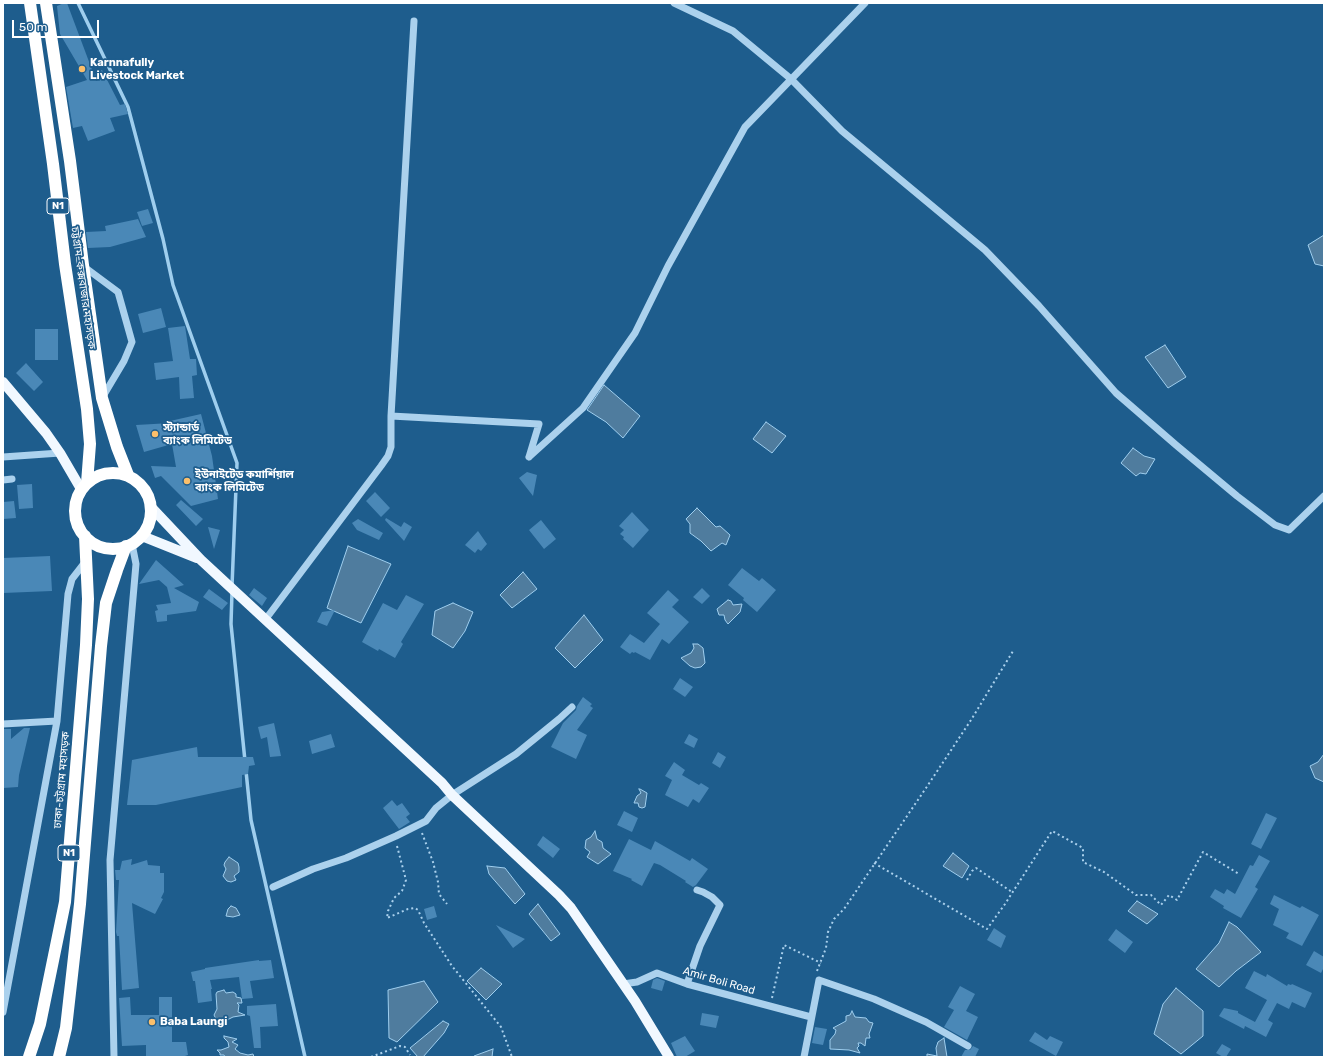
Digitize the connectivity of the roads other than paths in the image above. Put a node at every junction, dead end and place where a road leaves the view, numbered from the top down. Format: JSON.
{"nodes":[{"id":1,"x":30,"y":3,"type":"edge"},
{"id":2,"x":46,"y":3,"type":"edge"},
{"id":3,"x":674,"y":3,"type":"edge"},
{"id":4,"x":865,"y":3,"type":"edge"},
{"id":5,"x":414,"y":22,"type":"dead end"},
{"id":6,"x":791,"y":79,"type":"junction"},
{"id":7,"x":83,"y":265,"type":"junction"},
{"id":8,"x":3,"y":382,"type":"edge"},
{"id":9,"x":102,"y":398,"type":"junction"},
{"id":10,"x":391,"y":416,"type":"junction"},
{"id":11,"x":60,"y":453,"type":"junction"},
{"id":12,"x":3,"y":457,"type":"edge"},
{"id":13,"x":128,"y":475,"type":"junction"},
{"id":14,"x":12,"y":479,"type":"dead end"},
{"id":15,"x":3,"y":480,"type":"edge"},
{"id":16,"x":84,"y":486,"type":"junction"},
{"id":17,"x":1324,"y":496,"type":"edge"},
{"id":18,"x":151,"y":507,"type":"junction"},
{"id":19,"x":85,"y":536,"type":"junction"},
{"id":20,"x":142,"y":536,"type":"junction"},
{"id":21,"x":129,"y":545,"type":"junction"},
{"id":22,"x":201,"y":560,"type":"junction"},
{"id":23,"x":86,"y":561,"type":"junction"},
{"id":24,"x":265,"y":620,"type":"junction"},
{"id":25,"x":572,"y":707,"type":"dead end"},
{"id":26,"x":57,"y":721,"type":"junction"},
{"id":27,"x":3,"y":724,"type":"edge"},
{"id":28,"x":452,"y":795,"type":"junction"},
{"id":29,"x":273,"y":887,"type":"dead end"},
{"id":30,"x":697,"y":890,"type":"dead end"},
{"id":31,"x":623,"y":984,"type":"junction"},
{"id":32,"x":687,"y":984,"type":"junction"},
{"id":33,"x":3,"y":1012,"type":"edge"},
{"id":34,"x":811,"y":1017,"type":"junction"},
{"id":35,"x":968,"y":1046,"type":"dead end"},
{"id":36,"x":29,"y":1057,"type":"edge"},
{"id":37,"x":59,"y":1057,"type":"edge"},
{"id":38,"x":114,"y":1057,"type":"edge"},
{"id":39,"x":669,"y":1057,"type":"edge"},
{"id":40,"x":804,"y":1057,"type":"edge"}],
"edges":[{"from":1,"to":16,"type":"highway","name":"চট্টগ্রাম-কক্সবাজার মহাসড়ক","number":"N1"},
{"from":2,"to":7,"type":"highway","name":"চট্টগ্রাম-কক্সবাজার মহাসড়ক","number":"N1"},
{"from":3,"to":6,"type":"street"},
{"from":4,"to":6,"type":"street"},
{"from":5,"to":10,"type":"street"},
{"from":6,"to":10,"type":"street"},
{"from":6,"to":17,"type":"street"},
{"from":7,"to":9,"type":"highway","name":"চট্টগ্রাম-কক্সবাজার মহাসড়ক","number":"N1"},
{"from":7,"to":9,"type":"street"},
{"from":8,"to":11,"type":"main road"},
{"from":9,"to":13,"type":"highway","name":"চট্টগ্রাম-কক্সবাজার মহাসড়ক","number":"N1"},
{"from":10,"to":24,"type":"street"},
{"from":11,"to":12,"type":"street"},
{"from":11,"to":16,"type":"main road"},
{"from":13,"to":16,"type":"highway"},
{"from":13,"to":18,"type":"highway","number":"N1"},
{"from":14,"to":15,"type":"street"},
{"from":16,"to":19,"type":"highway","number":"N1"},
{"from":18,"to":20,"type":"highway"},
{"from":18,"to":22,"type":"main road"},
{"from":19,"to":21,"type":"highway"},
{"from":19,"to":23,"type":"highway","number":"N1"},
{"from":20,"to":21,"type":"highway"},
{"from":20,"to":22,"type":"main road"},
{"from":21,"to":37,"type":"highway","number":"N1"},
{"from":21,"to":38,"type":"street"},
{"from":22,"to":24,"type":"main road"},
{"from":23,"to":26,"type":"street"},
{"from":23,"to":36,"type":"highway","name":"ঢাকা-চট্টগ্রাম মহাসড়ক","number":"N1"},
{"from":24,"to":28,"type":"main road"},
{"from":25,"to":28,"type":"street"},
{"from":26,"to":27,"type":"street"},
{"from":26,"to":33,"type":"street"},
{"from":28,"to":29,"type":"street"},
{"from":28,"to":31,"type":"main road"},
{"from":30,"to":32,"type":"street"},
{"from":31,"to":32,"type":"street","name":"Amir Boli Road"},
{"from":31,"to":39,"type":"main road"},
{"from":32,"to":34,"type":"street","name":"Amir Boli Road"},
{"from":34,"to":35,"type":"street"},
{"from":34,"to":40,"type":"street"}]}
